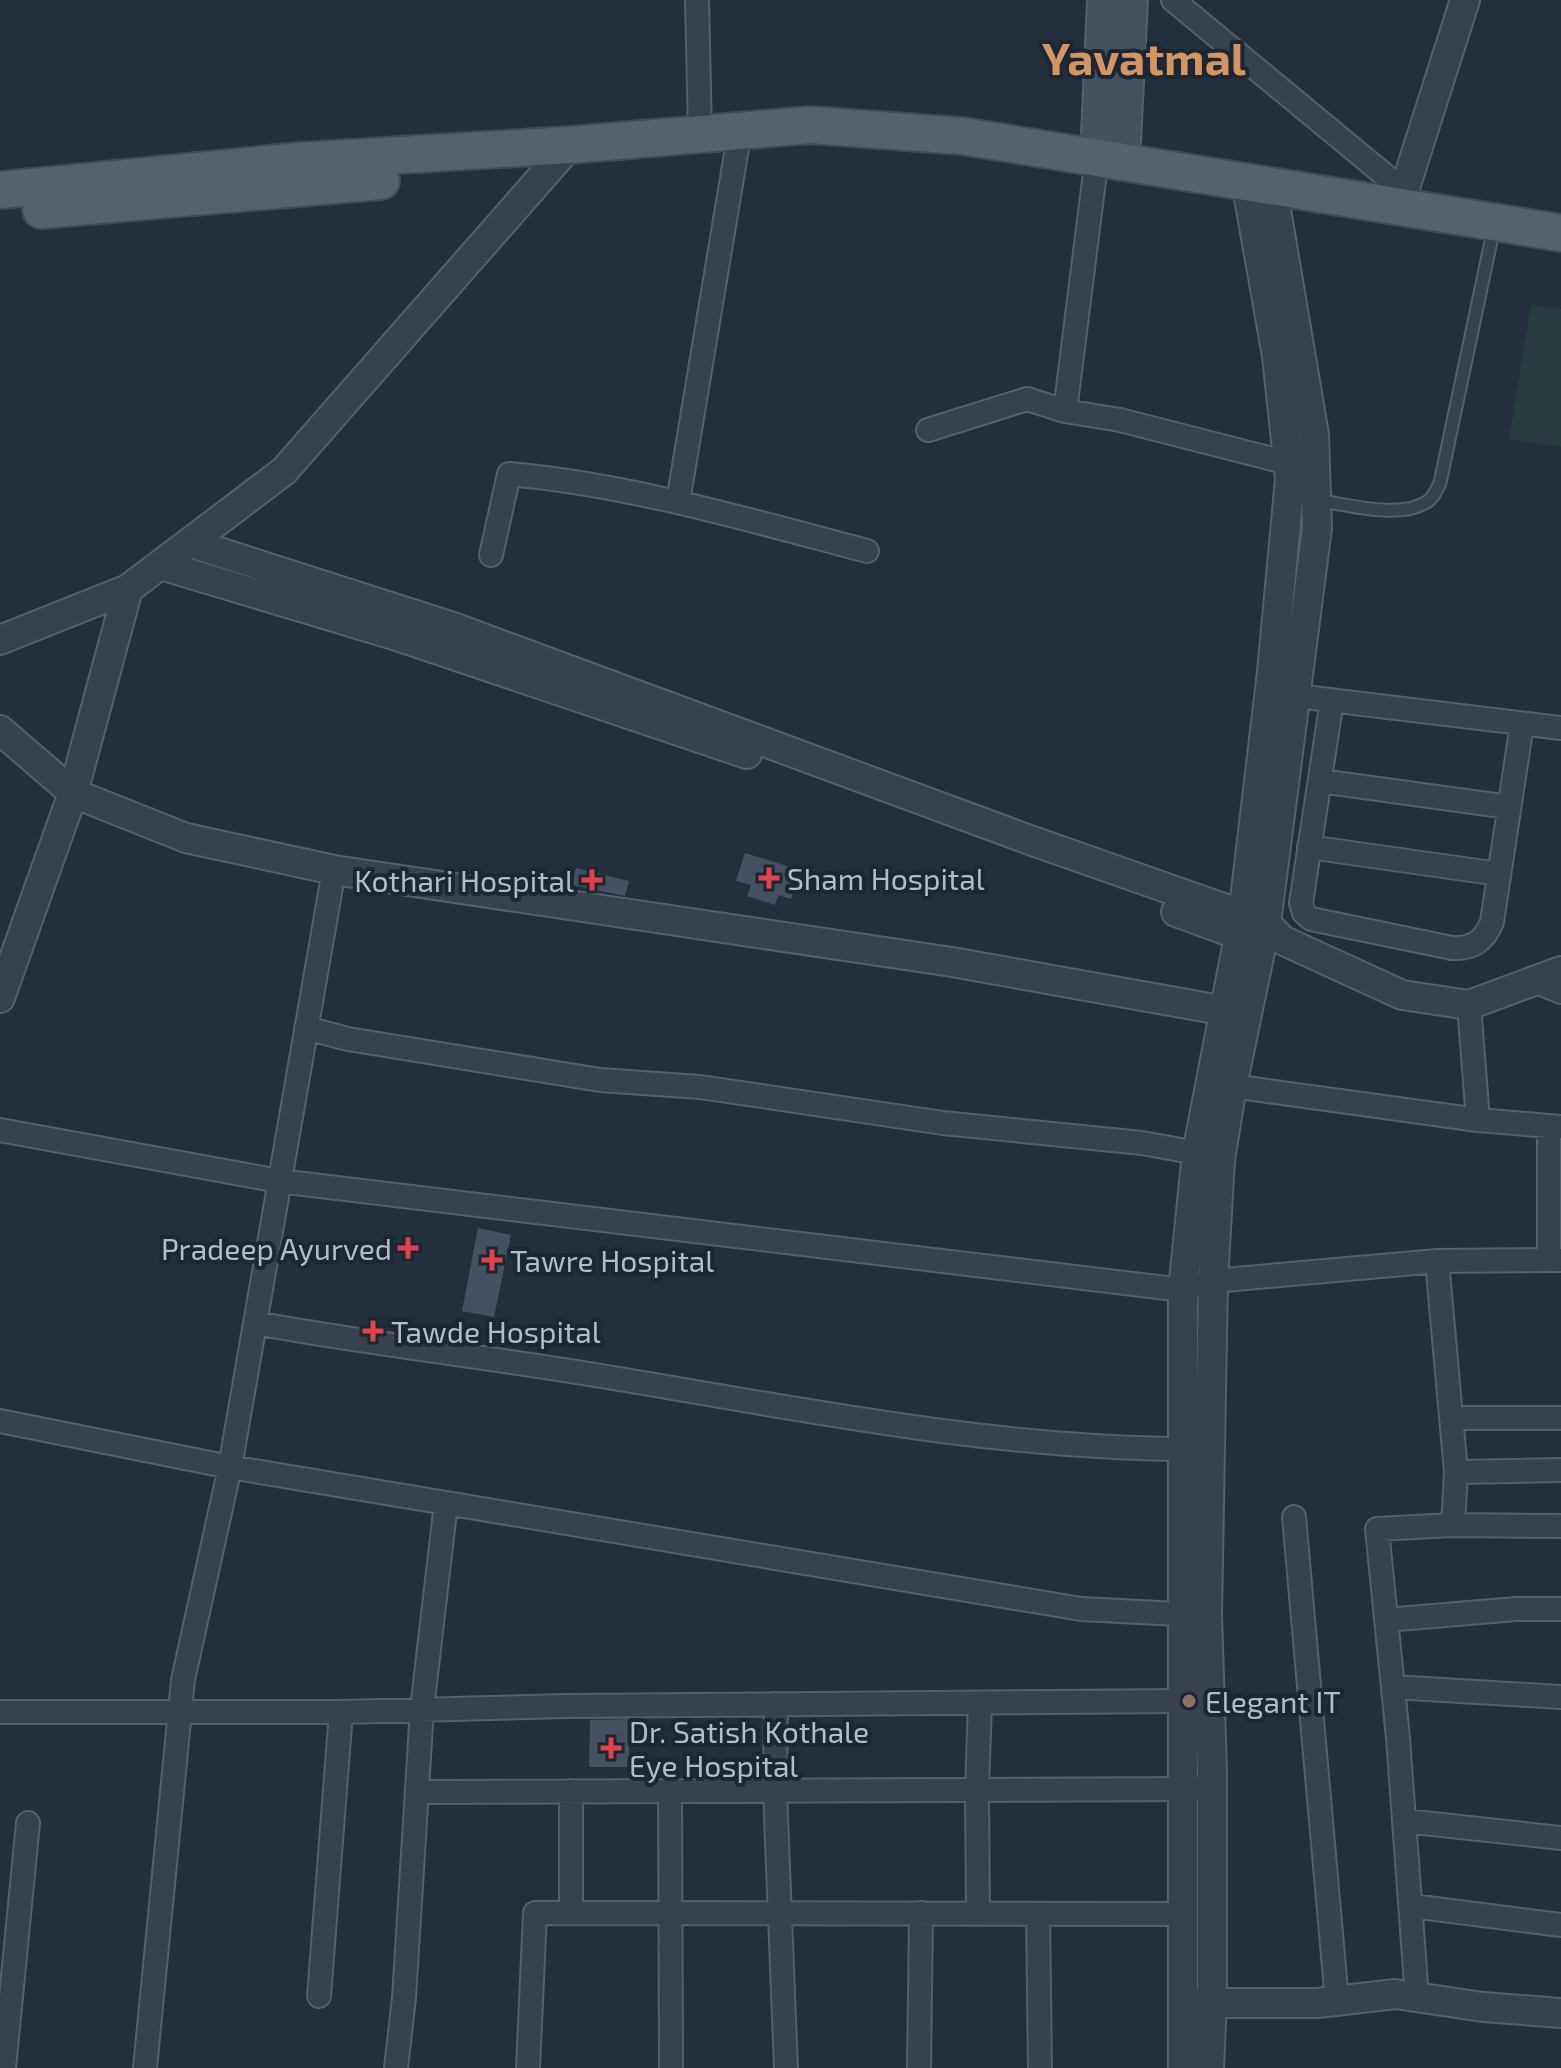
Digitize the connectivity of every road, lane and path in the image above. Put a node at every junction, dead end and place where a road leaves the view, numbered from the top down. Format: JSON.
{"nodes":[{"id":1,"x":697,"y":0,"type":"edge"},
{"id":2,"x":1104,"y":0,"type":"edge"},
{"id":3,"x":1131,"y":0,"type":"edge"},
{"id":4,"x":1173,"y":0,"type":"edge"},
{"id":5,"x":1465,"y":0,"type":"edge"},
{"id":6,"x":700,"y":133,"type":"junction"},
{"id":7,"x":739,"y":142,"type":"junction"},
{"id":8,"x":561,"y":156,"type":"junction"},
{"id":9,"x":1105,"y":165,"type":"junction"},
{"id":10,"x":0,"y":190,"type":"edge"},
{"id":11,"x":1261,"y":196,"type":"junction"},
{"id":12,"x":1403,"y":198,"type":"junction"},
{"id":13,"x":0,"y":214,"type":"edge"},
{"id":14,"x":1493,"y":232,"type":"junction"},
{"id":15,"x":1561,"y":233,"type":"edge"},
{"id":16,"x":1561,"y":253,"type":"edge"},
{"id":17,"x":1065,"y":411,"type":"junction"},
{"id":18,"x":928,"y":430,"type":"dead end"},
{"id":19,"x":1288,"y":463,"type":"junction"},
{"id":20,"x":1288,"y":498,"type":"junction"},
{"id":21,"x":1317,"y":500,"type":"junction"},
{"id":22,"x":678,"y":502,"type":"junction"},
{"id":23,"x":191,"y":543,"type":"junction"},
{"id":24,"x":867,"y":551,"type":"dead end"},
{"id":25,"x":491,"y":555,"type":"dead end"},
{"id":26,"x":161,"y":565,"type":"junction"},
{"id":27,"x":128,"y":589,"type":"junction"},
{"id":28,"x":0,"y":640,"type":"edge"},
{"id":29,"x":1296,"y":696,"type":"junction"},
{"id":30,"x":1332,"y":700,"type":"junction"},
{"id":31,"x":1522,"y":724,"type":"junction"},
{"id":32,"x":1561,"y":728,"type":"edge"},
{"id":33,"x":0,"y":730,"type":"edge"},
{"id":34,"x":741,"y":742,"type":"junction"},
{"id":35,"x":1320,"y":781,"type":"junction"},
{"id":36,"x":73,"y":793,"type":"junction"},
{"id":37,"x":1509,"y":807,"type":"junction"},
{"id":38,"x":1309,"y":847,"type":"junction"},
{"id":39,"x":334,"y":870,"type":"junction"},
{"id":40,"x":1499,"y":874,"type":"junction"},
{"id":41,"x":1258,"y":932,"type":"junction"},
{"id":42,"x":1561,"y":971,"type":"edge"},
{"id":43,"x":1534,"y":981,"type":"junction"},
{"id":44,"x":2,"y":983,"type":"edge"},
{"id":45,"x":1561,"y":992,"type":"edge"},
{"id":46,"x":1469,"y":1005,"type":"junction"},
{"id":47,"x":1236,"y":1013,"type":"junction"},
{"id":48,"x":306,"y":1028,"type":"junction"},
{"id":49,"x":1232,"y":1086,"type":"junction"},
{"id":50,"x":1478,"y":1120,"type":"junction"},
{"id":51,"x":1555,"y":1127,"type":"edge"},
{"id":52,"x":0,"y":1130,"type":"edge"},
{"id":53,"x":1197,"y":1153,"type":"junction"},
{"id":54,"x":279,"y":1181,"type":"junction"},
{"id":55,"x":1555,"y":1186,"type":"edge"},
{"id":56,"x":1555,"y":1260,"type":"edge"},
{"id":57,"x":1437,"y":1261,"type":"junction"},
{"id":58,"x":1213,"y":1281,"type":"junction"},
{"id":59,"x":1183,"y":1290,"type":"junction"},
{"id":60,"x":255,"y":1323,"type":"junction"},
{"id":61,"x":1451,"y":1418,"type":"junction"},
{"id":62,"x":1561,"y":1418,"type":"edge"},
{"id":63,"x":0,"y":1421,"type":"edge"},
{"id":64,"x":1183,"y":1449,"type":"junction"},
{"id":65,"x":230,"y":1467,"type":"junction"},
{"id":66,"x":1561,"y":1470,"type":"edge"},
{"id":67,"x":1456,"y":1472,"type":"junction"},
{"id":68,"x":446,"y":1503,"type":"junction"},
{"id":69,"x":1294,"y":1517,"type":"dead end"},
{"id":70,"x":1453,"y":1525,"type":"junction"},
{"id":71,"x":1561,"y":1526,"type":"edge"},
{"id":72,"x":1561,"y":1609,"type":"edge"},
{"id":73,"x":1194,"y":1615,"type":"junction"},
{"id":74,"x":1386,"y":1620,"type":"junction"},
{"id":75,"x":1393,"y":1687,"type":"junction"},
{"id":76,"x":1561,"y":1697,"type":"edge"},
{"id":77,"x":1183,"y":1701,"type":"junction"},
{"id":78,"x":776,"y":1704,"type":"junction"},
{"id":79,"x":980,"y":1704,"type":"junction"},
{"id":80,"x":422,"y":1709,"type":"junction"},
{"id":81,"x":0,"y":1712,"type":"edge"},
{"id":82,"x":180,"y":1712,"type":"junction"},
{"id":83,"x":341,"y":1712,"type":"junction"},
{"id":84,"x":1212,"y":1788,"type":"junction"},
{"id":85,"x":1183,"y":1789,"type":"junction"},
{"id":86,"x":977,"y":1790,"type":"junction"},
{"id":87,"x":571,"y":1791,"type":"junction"},
{"id":88,"x":670,"y":1791,"type":"junction"},
{"id":89,"x":775,"y":1791,"type":"junction"},
{"id":90,"x":417,"y":1792,"type":"junction"},
{"id":91,"x":1405,"y":1821,"type":"junction"},
{"id":92,"x":28,"y":1823,"type":"dead end"},
{"id":93,"x":1561,"y":1838,"type":"edge"},
{"id":94,"x":1412,"y":1906,"type":"junction"},
{"id":95,"x":571,"y":1913,"type":"junction"},
{"id":96,"x":781,"y":1913,"type":"junction"},
{"id":97,"x":921,"y":1913,"type":"junction"},
{"id":98,"x":978,"y":1913,"type":"junction"},
{"id":99,"x":671,"y":1914,"type":"junction"},
{"id":100,"x":1038,"y":1914,"type":"junction"},
{"id":101,"x":1182,"y":1914,"type":"junction"},
{"id":102,"x":1561,"y":1925,"type":"edge"},
{"id":103,"x":319,"y":1996,"type":"dead end"},
{"id":104,"x":1417,"y":1998,"type":"junction"},
{"id":105,"x":1337,"y":2001,"type":"junction"},
{"id":106,"x":1212,"y":2002,"type":"junction"},
{"id":107,"x":1183,"y":2003,"type":"junction"},
{"id":108,"x":1561,"y":2013,"type":"edge"},
{"id":109,"x":4,"y":2068,"type":"edge"},
{"id":110,"x":145,"y":2068,"type":"edge"},
{"id":111,"x":396,"y":2068,"type":"edge"},
{"id":112,"x":528,"y":2068,"type":"edge"},
{"id":113,"x":671,"y":2068,"type":"edge"},
{"id":114,"x":786,"y":2068,"type":"edge"},
{"id":115,"x":919,"y":2068,"type":"edge"},
{"id":116,"x":1040,"y":2068,"type":"edge"},
{"id":117,"x":1183,"y":2068,"type":"edge"},
{"id":118,"x":1209,"y":2068,"type":"edge"}],
"edges":[{"from":1,"to":6,"type":"street"},
{"from":2,"to":9,"type":"main road"},
{"from":3,"to":9,"type":"main road"},
{"from":4,"to":12,"type":"street"},
{"from":5,"to":12,"type":"street"},
{"from":6,"to":7,"type":"main road"},
{"from":6,"to":8,"type":"main road"},
{"from":7,"to":8,"type":"main road"},
{"from":7,"to":9,"type":"main road"},
{"from":7,"to":22,"type":"street"},
{"from":8,"to":10,"type":"main road"},
{"from":8,"to":13,"type":"main road"},
{"from":8,"to":23,"type":"street"},
{"from":9,"to":11,"type":"main road"},
{"from":9,"to":17,"type":"street"},
{"from":11,"to":12,"type":"main road"},
{"from":11,"to":14,"type":"main road"},
{"from":11,"to":19,"type":"street"},
{"from":11,"to":21,"type":"street"},
{"from":12,"to":14,"type":"main road"},
{"from":14,"to":15,"type":"main road"},
{"from":14,"to":16,"type":"main road"},
{"from":14,"to":21,"type":"lane"},
{"from":17,"to":18,"type":"street"},
{"from":17,"to":19,"type":"street"},
{"from":19,"to":20,"type":"street"},
{"from":20,"to":21,"type":"lane"},
{"from":20,"to":41,"type":"street"},
{"from":21,"to":29,"type":"street"},
{"from":22,"to":24,"type":"street"},
{"from":22,"to":25,"type":"street"},
{"from":23,"to":26,"type":"street"},
{"from":23,"to":34,"type":"street"},
{"from":26,"to":27,"type":"street"},
{"from":26,"to":34,"type":"street"},
{"from":27,"to":28,"type":"street"},
{"from":27,"to":36,"type":"street"},
{"from":29,"to":30,"type":"street"},
{"from":29,"to":41,"type":"street"},
{"from":30,"to":31,"type":"street"},
{"from":30,"to":35,"type":"street"},
{"from":31,"to":32,"type":"street"},
{"from":31,"to":37,"type":"street"},
{"from":33,"to":36,"type":"street"},
{"from":34,"to":41,"type":"street"},
{"from":35,"to":37,"type":"street"},
{"from":35,"to":38,"type":"street"},
{"from":36,"to":39,"type":"street"},
{"from":36,"to":44,"type":"street"},
{"from":37,"to":40,"type":"street"},
{"from":38,"to":40,"type":"street"},
{"from":38,"to":40,"type":"street"},
{"from":39,"to":47,"type":"street"},
{"from":39,"to":48,"type":"street"},
{"from":41,"to":46,"type":"street"},
{"from":41,"to":47,"type":"street"},
{"from":42,"to":43,"type":"street"},
{"from":43,"to":45,"type":"street"},
{"from":43,"to":46,"type":"street"},
{"from":46,"to":50,"type":"street"},
{"from":47,"to":49,"type":"street"},
{"from":47,"to":53,"type":"street"},
{"from":48,"to":53,"type":"street"},
{"from":48,"to":54,"type":"street"},
{"from":49,"to":50,"type":"street"},
{"from":49,"to":58,"type":"street"},
{"from":50,"to":51,"type":"street"},
{"from":51,"to":55,"type":"street"},
{"from":52,"to":54,"type":"street"},
{"from":53,"to":59,"type":"street"},
{"from":54,"to":59,"type":"street"},
{"from":54,"to":60,"type":"street"},
{"from":55,"to":56,"type":"street"},
{"from":56,"to":57,"type":"street"},
{"from":57,"to":58,"type":"street"},
{"from":57,"to":61,"type":"street"},
{"from":58,"to":59,"type":"street"},
{"from":58,"to":73,"type":"street"},
{"from":59,"to":64,"type":"street"},
{"from":60,"to":64,"type":"street"},
{"from":60,"to":65,"type":"street"},
{"from":61,"to":62,"type":"street"},
{"from":61,"to":67,"type":"street"},
{"from":63,"to":65,"type":"street"},
{"from":64,"to":73,"type":"street"},
{"from":65,"to":68,"type":"street"},
{"from":65,"to":82,"type":"street"},
{"from":66,"to":67,"type":"street"},
{"from":67,"to":70,"type":"street"},
{"from":68,"to":73,"type":"street"},
{"from":68,"to":80,"type":"street"},
{"from":69,"to":105,"type":"street"},
{"from":70,"to":71,"type":"street"},
{"from":70,"to":74,"type":"street"},
{"from":72,"to":74,"type":"street"},
{"from":73,"to":77,"type":"street"},
{"from":73,"to":84,"type":"street"},
{"from":74,"to":75,"type":"street"},
{"from":75,"to":76,"type":"street"},
{"from":75,"to":91,"type":"street"},
{"from":77,"to":79,"type":"street"},
{"from":77,"to":85,"type":"street"},
{"from":78,"to":79,"type":"street"},
{"from":78,"to":80,"type":"street"},
{"from":78,"to":89,"type":"street"},
{"from":79,"to":86,"type":"street"},
{"from":80,"to":83,"type":"street"},
{"from":80,"to":90,"type":"street"},
{"from":81,"to":82,"type":"street"},
{"from":82,"to":83,"type":"street"},
{"from":82,"to":110,"type":"street"},
{"from":83,"to":103,"type":"street"},
{"from":84,"to":85,"type":"street"},
{"from":84,"to":106,"type":"street"},
{"from":85,"to":86,"type":"street"},
{"from":85,"to":101,"type":"street"},
{"from":86,"to":89,"type":"street"},
{"from":86,"to":98,"type":"street"},
{"from":87,"to":88,"type":"street"},
{"from":87,"to":90,"type":"street"},
{"from":87,"to":95,"type":"street"},
{"from":88,"to":89,"type":"street"},
{"from":88,"to":99,"type":"street"},
{"from":89,"to":96,"type":"street"},
{"from":90,"to":111,"type":"street"},
{"from":91,"to":93,"type":"street"},
{"from":91,"to":94,"type":"street"},
{"from":92,"to":109,"type":"street"},
{"from":94,"to":102,"type":"street"},
{"from":94,"to":104,"type":"street"},
{"from":95,"to":99,"type":"street"},
{"from":95,"to":112,"type":"street"},
{"from":96,"to":97,"type":"street"},
{"from":96,"to":99,"type":"street"},
{"from":96,"to":114,"type":"street"},
{"from":97,"to":98,"type":"street"},
{"from":97,"to":115,"type":"street"},
{"from":98,"to":100,"type":"street"},
{"from":99,"to":113,"type":"street"},
{"from":100,"to":101,"type":"street"},
{"from":100,"to":116,"type":"street"},
{"from":101,"to":107,"type":"street"},
{"from":104,"to":105,"type":"street"},
{"from":104,"to":108,"type":"street"},
{"from":105,"to":106,"type":"street"},
{"from":106,"to":107,"type":"street"},
{"from":106,"to":118,"type":"street"},
{"from":107,"to":117,"type":"street"}]}
